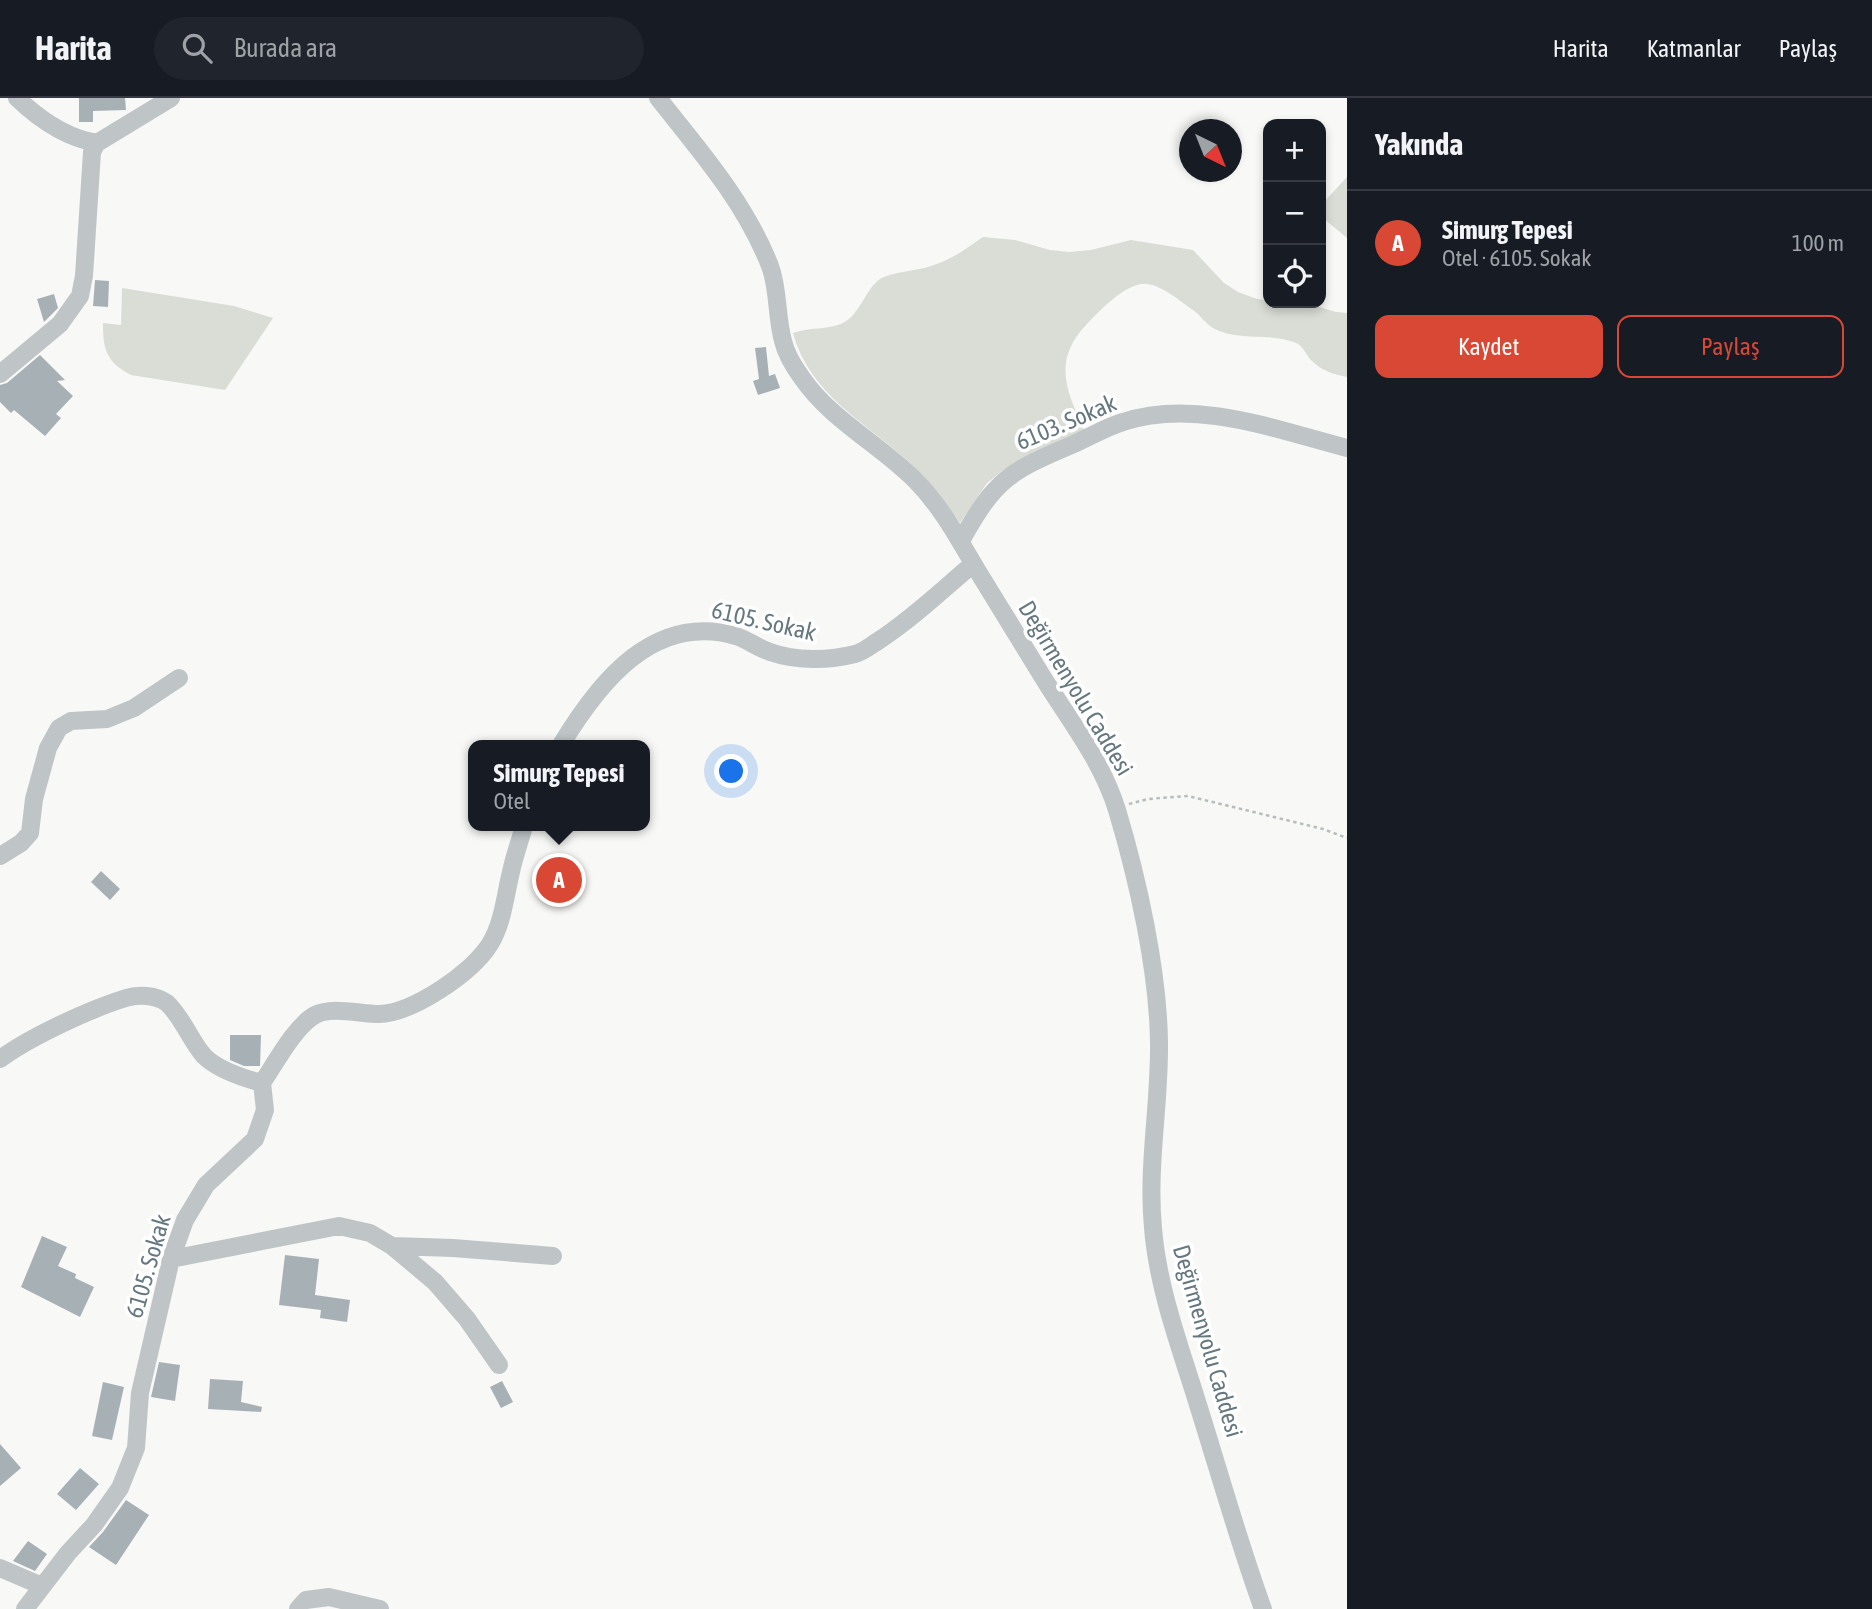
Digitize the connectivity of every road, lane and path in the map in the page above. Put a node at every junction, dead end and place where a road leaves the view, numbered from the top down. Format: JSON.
{"nodes":[{"id":1,"x":17,"y":98,"type":"edge"},
{"id":2,"x":171,"y":98,"type":"edge"},
{"id":3,"x":658,"y":98,"type":"edge"},
{"id":4,"x":97,"y":143,"type":"junction"},
{"id":5,"x":0,"y":374,"type":"edge"},
{"id":6,"x":1347,"y":448,"type":"edge"},
{"id":7,"x":961,"y":541,"type":"junction"},
{"id":8,"x":973,"y":564,"type":"junction"},
{"id":9,"x":179,"y":678,"type":"dead end"},
{"id":10,"x":565,"y":740,"type":"edge"},
{"id":11,"x":1116,"y":807,"type":"junction"},
{"id":12,"x":523,"y":831,"type":"edge"},
{"id":13,"x":1347,"y":838,"type":"edge"},
{"id":14,"x":0,"y":856,"type":"edge"},
{"id":15,"x":0,"y":1059,"type":"edge"},
{"id":16,"x":262,"y":1083,"type":"junction"},
{"id":17,"x":393,"y":1246,"type":"junction"},
{"id":18,"x":553,"y":1256,"type":"dead end"},
{"id":19,"x":171,"y":1259,"type":"junction"},
{"id":20,"x":499,"y":1365,"type":"dead end"},
{"id":21,"x":0,"y":1569,"type":"edge"},
{"id":22,"x":42,"y":1586,"type":"junction"},
{"id":23,"x":25,"y":1609,"type":"edge"},
{"id":24,"x":298,"y":1609,"type":"edge"},
{"id":25,"x":380,"y":1609,"type":"edge"},
{"id":26,"x":1263,"y":1609,"type":"edge"}],
"edges":[{"from":1,"to":4,"type":"street"},
{"from":2,"to":4,"type":"street"},
{"from":3,"to":7,"type":"street","name":"Değirmenyolu Caddesi"},
{"from":4,"to":5,"type":"street"},
{"from":6,"to":7,"type":"street","name":"6103. Sokak"},
{"from":7,"to":8,"type":"street","name":"Değirmenyolu Caddesi"},
{"from":8,"to":10,"type":"street","name":"6105. Sokak"},
{"from":8,"to":11,"type":"street","name":"Değirmenyolu Caddesi"},
{"from":9,"to":14,"type":"street"},
{"from":11,"to":13,"type":"path"},
{"from":11,"to":26,"type":"street","name":"Değirmenyolu Caddesi"},
{"from":12,"to":16,"type":"street"},
{"from":15,"to":16,"type":"street"},
{"from":16,"to":19,"type":"street","name":"6105. Sokak"},
{"from":17,"to":18,"type":"street"},
{"from":17,"to":19,"type":"street"},
{"from":17,"to":20,"type":"street"},
{"from":19,"to":22,"type":"street","name":"6105. Sokak"},
{"from":21,"to":22,"type":"street"},
{"from":22,"to":23,"type":"street","name":"6105. Sokak"},
{"from":24,"to":25,"type":"street"}]}
